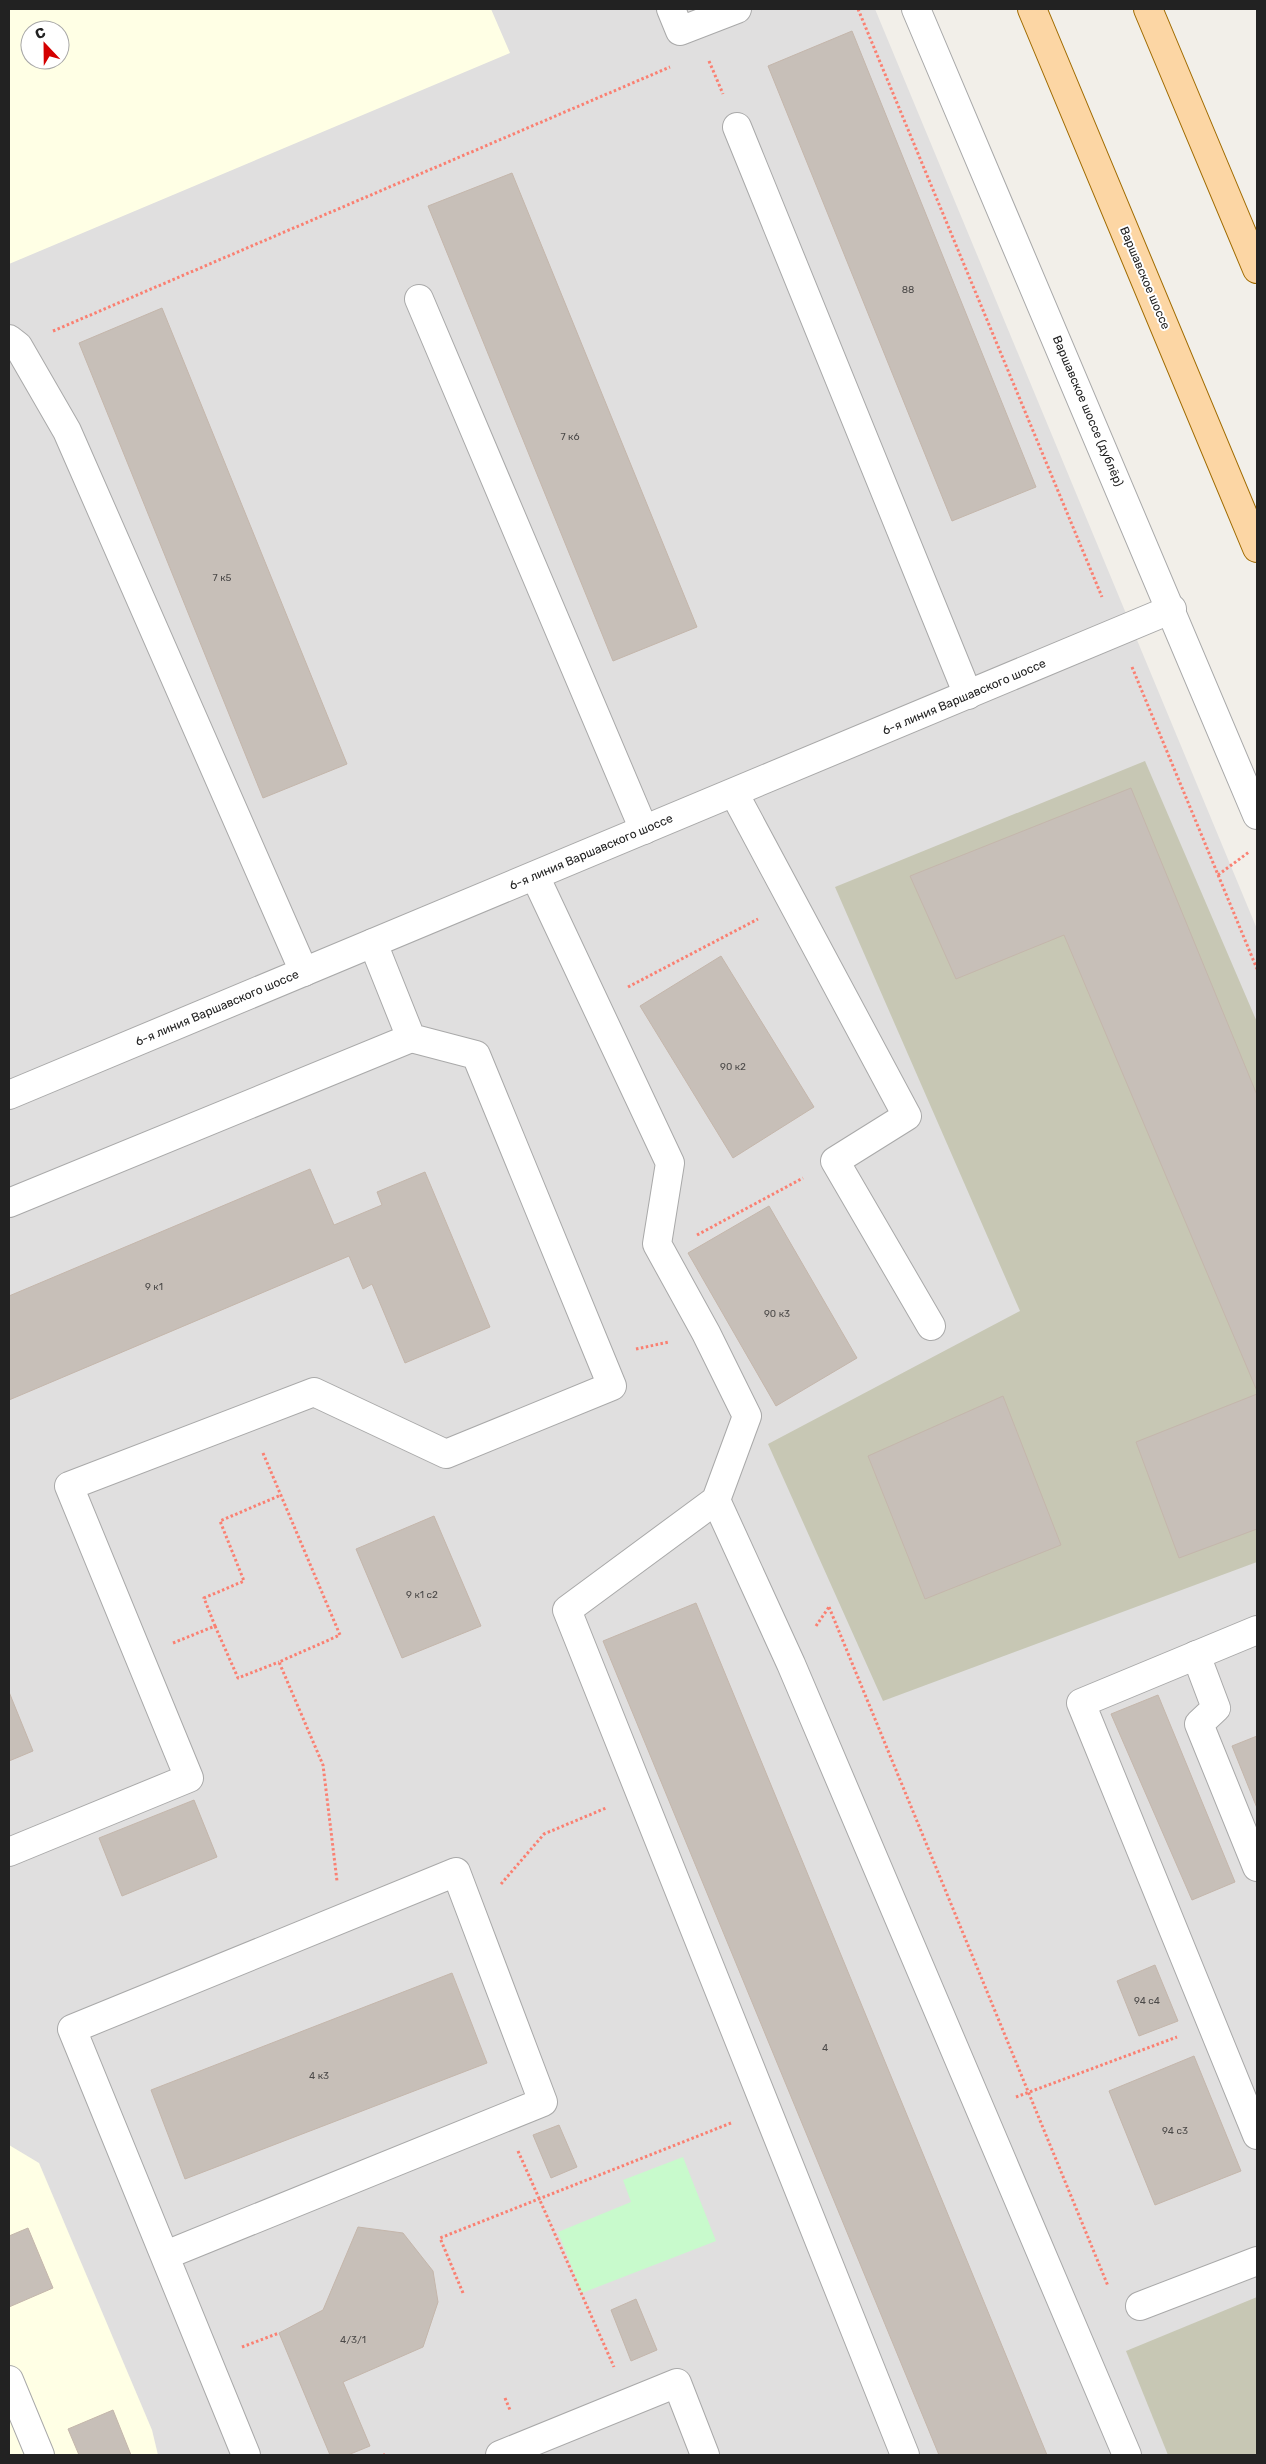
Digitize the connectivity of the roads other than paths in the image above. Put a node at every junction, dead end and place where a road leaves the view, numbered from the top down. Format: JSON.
{"nodes":[{"id":1,"x":671,"y":9,"type":"edge"},
{"id":2,"x":737,"y":9,"type":"edge"},
{"id":3,"x":916,"y":9,"type":"edge"},
{"id":4,"x":1032,"y":9,"type":"edge"},
{"id":5,"x":1148,"y":9,"type":"edge"},
{"id":6,"x":737,"y":127,"type":"road end"},
{"id":7,"x":1257,"y":269,"type":"edge"},
{"id":8,"x":419,"y":298,"type":"dead end"},
{"id":9,"x":13,"y":342,"type":"edge"},
{"id":10,"x":1257,"y":548,"type":"edge"},
{"id":11,"x":1172,"y":610,"type":"junction"},
{"id":12,"x":968,"y":695,"type":"junction"},
{"id":13,"x":734,"y":793,"type":"junction"},
{"id":14,"x":1257,"y":815,"type":"edge"},
{"id":15,"x":644,"y":830,"type":"junction"},
{"id":16,"x":535,"y":876,"type":"junction"},
{"id":17,"x":373,"y":943,"type":"junction"},
{"id":18,"x":304,"y":972,"type":"junction"},
{"id":19,"x":411,"y":1038,"type":"junction"},
{"id":20,"x":9,"y":1095,"type":"edge"},
{"id":21,"x":9,"y":1203,"type":"edge"},
{"id":22,"x":931,"y":1326,"type":"dead end"},
{"id":23,"x":716,"y":1500,"type":"junction"},
{"id":24,"x":1257,"y":1630,"type":"edge"},
{"id":25,"x":1196,"y":1655,"type":"junction"},
{"id":26,"x":9,"y":1852,"type":"edge"},
{"id":27,"x":1257,"y":1867,"type":"edge"},
{"id":28,"x":1257,"y":2135,"type":"edge"},
{"id":29,"x":166,"y":2255,"type":"junction"},
{"id":30,"x":1257,"y":2261,"type":"edge"},
{"id":31,"x":1140,"y":2306,"type":"dead end"},
{"id":32,"x":9,"y":2380,"type":"edge"},
{"id":33,"x":40,"y":2455,"type":"edge"},
{"id":34,"x":246,"y":2455,"type":"edge"},
{"id":35,"x":500,"y":2455,"type":"edge"},
{"id":36,"x":705,"y":2455,"type":"edge"},
{"id":37,"x":906,"y":2455,"type":"edge"},
{"id":38,"x":1127,"y":2455,"type":"edge"}],
"edges":[{"from":1,"to":2,"type":"street"},
{"from":3,"to":11,"type":"street","name":"Варшавское шоссе (дублёр)"},
{"from":4,"to":10,"type":"main road","name":"Варшавское шоссе"},
{"from":5,"to":7,"type":"main road"},
{"from":6,"to":12,"type":"street"},
{"from":8,"to":15,"type":"street"},
{"from":9,"to":18,"type":"street"},
{"from":11,"to":12,"type":"street","name":"6-я линия Варшавского шоссе"},
{"from":11,"to":14,"type":"street","name":"Варшавское шоссе (дублёр)"},
{"from":12,"to":13,"type":"street","name":"6-я линия Варшавского шоссе"},
{"from":13,"to":15,"type":"street","name":"6-я линия Варшавского шоссе"},
{"from":13,"to":22,"type":"street"},
{"from":15,"to":16,"type":"street","name":"6-я линия Варшавского шоссе"},
{"from":16,"to":17,"type":"street","name":"6-я линия Варшавского шоссе"},
{"from":16,"to":23,"type":"street"},
{"from":17,"to":18,"type":"street","name":"6-я линия Варшавского шоссе"},
{"from":17,"to":19,"type":"street"},
{"from":18,"to":20,"type":"street","name":"6-я линия Варшавского шоссе"},
{"from":19,"to":21,"type":"street"},
{"from":19,"to":26,"type":"street"},
{"from":23,"to":37,"type":"street"},
{"from":23,"to":38,"type":"street"},
{"from":24,"to":25,"type":"street"},
{"from":25,"to":27,"type":"street"},
{"from":25,"to":28,"type":"street"},
{"from":29,"to":29,"type":"street"},
{"from":29,"to":34,"type":"street"},
{"from":30,"to":31,"type":"street"},
{"from":32,"to":33,"type":"street"},
{"from":35,"to":36,"type":"street"}]}
